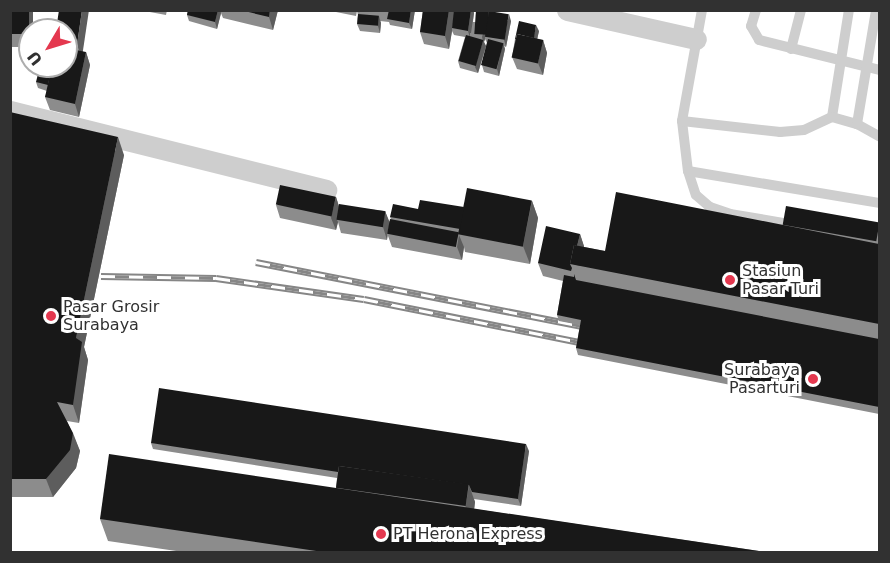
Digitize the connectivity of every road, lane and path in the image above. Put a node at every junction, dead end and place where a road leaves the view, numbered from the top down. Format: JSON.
{"nodes":[{"id":1,"x":567,"y":10,"type":"edge"},
{"id":2,"x":702,"y":10,"type":"edge"},
{"id":3,"x":756,"y":10,"type":"edge"},
{"id":4,"x":801,"y":10,"type":"edge"},
{"id":5,"x":849,"y":10,"type":"edge"},
{"id":6,"x":876,"y":10,"type":"edge"},
{"id":7,"x":696,"y":39,"type":"junction"},
{"id":8,"x":791,"y":49,"type":"junction"},
{"id":9,"x":842,"y":59,"type":"junction"},
{"id":10,"x":867,"y":66,"type":"junction"},
{"id":11,"x":879,"y":70,"type":"edge"},
{"id":12,"x":10,"y":111,"type":"edge"},
{"id":13,"x":832,"y":117,"type":"junction"},
{"id":14,"x":682,"y":121,"type":"junction"},
{"id":15,"x":857,"y":124,"type":"junction"},
{"id":16,"x":879,"y":137,"type":"edge"},
{"id":17,"x":688,"y":171,"type":"junction"},
{"id":18,"x":326,"y":190,"type":"dead end"},
{"id":19,"x":879,"y":203,"type":"edge"},
{"id":20,"x":811,"y":228,"type":"edge"}],
"edges":[{"from":1,"to":7,"type":"street"},
{"from":2,"to":7,"type":"lane"},
{"from":3,"to":8,"type":"lane"},
{"from":4,"to":8,"type":"lane"},
{"from":5,"to":9,"type":"lane"},
{"from":6,"to":10,"type":"lane"},
{"from":7,"to":14,"type":"lane"},
{"from":8,"to":9,"type":"lane"},
{"from":9,"to":10,"type":"lane"},
{"from":9,"to":13,"type":"lane"},
{"from":10,"to":11,"type":"lane"},
{"from":10,"to":15,"type":"lane"},
{"from":12,"to":18,"type":"street"},
{"from":13,"to":14,"type":"lane"},
{"from":13,"to":15,"type":"lane"},
{"from":14,"to":17,"type":"lane"},
{"from":15,"to":16,"type":"lane"},
{"from":17,"to":19,"type":"lane"},
{"from":17,"to":20,"type":"lane"}]}
